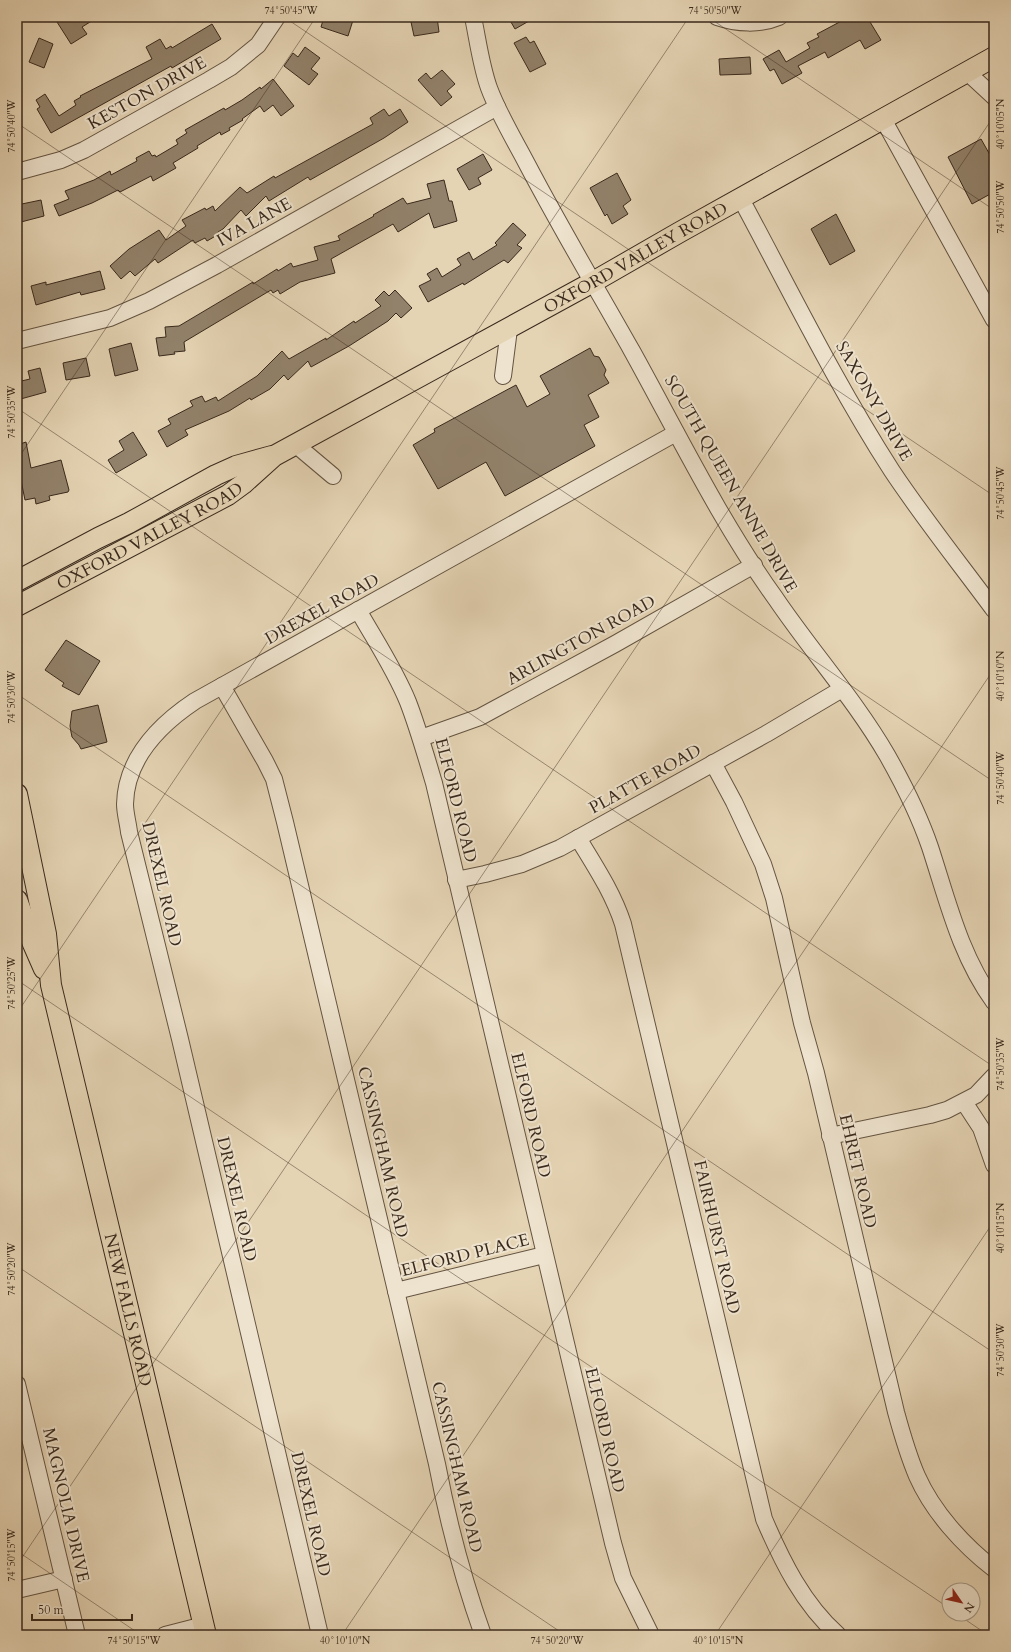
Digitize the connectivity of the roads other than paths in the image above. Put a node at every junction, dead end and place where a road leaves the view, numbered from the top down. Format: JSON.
{"nodes":[{"id":1,"x":277,"y":17,"type":"edge"},
{"id":2,"x":473,"y":17,"type":"edge"},
{"id":3,"x":717,"y":17,"type":"edge"},
{"id":4,"x":779,"y":17,"type":"edge"},
{"id":5,"x":994,"y":57,"type":"edge"},
{"id":6,"x":967,"y":72,"type":"junction"},
{"id":7,"x":994,"y":96,"type":"edge"},
{"id":8,"x":497,"y":107,"type":"junction"},
{"id":9,"x":883,"y":119,"type":"junction"},
{"id":10,"x":18,"y":169,"type":"edge"},
{"id":11,"x":741,"y":199,"type":"junction"},
{"id":12,"x":593,"y":282,"type":"junction"},
{"id":13,"x":994,"y":320,"type":"edge"},
{"id":14,"x":509,"y":329,"type":"junction"},
{"id":15,"x":17,"y":341,"type":"edge"},
{"id":16,"x":503,"y":376,"type":"dead end"},
{"id":17,"x":676,"y":433,"type":"junction"},
{"id":18,"x":295,"y":444,"type":"junction"},
{"id":19,"x":274,"y":456,"type":"junction"},
{"id":20,"x":333,"y":476,"type":"dead end"},
{"id":21,"x":754,"y":565,"type":"junction"},
{"id":22,"x":17,"y":581,"type":"edge"},
{"id":23,"x":17,"y":606,"type":"edge"},
{"id":24,"x":358,"y":610,"type":"junction"},
{"id":25,"x":994,"y":610,"type":"edge"},
{"id":26,"x":222,"y":686,"type":"junction"},
{"id":27,"x":842,"y":689,"type":"junction"},
{"id":28,"x":421,"y":738,"type":"junction"},
{"id":29,"x":713,"y":763,"type":"junction"},
{"id":30,"x":17,"y":794,"type":"edge"},
{"id":31,"x":578,"y":838,"type":"junction"},
{"id":32,"x":456,"y":880,"type":"junction"},
{"id":33,"x":17,"y":900,"type":"edge"},
{"id":34,"x":51,"y":985,"type":"junction"},
{"id":35,"x":994,"y":1002,"type":"edge"},
{"id":36,"x":994,"y":1076,"type":"edge"},
{"id":37,"x":964,"y":1102,"type":"junction"},
{"id":38,"x":830,"y":1136,"type":"junction"},
{"id":39,"x":994,"y":1165,"type":"edge"},
{"id":40,"x":544,"y":1255,"type":"junction"},
{"id":41,"x":396,"y":1291,"type":"junction"},
{"id":42,"x":17,"y":1384,"type":"edge"},
{"id":43,"x":994,"y":1569,"type":"edge"},
{"id":44,"x":64,"y":1579,"type":"junction"},
{"id":45,"x":17,"y":1590,"type":"edge"},
{"id":46,"x":205,"y":1630,"type":"edge"},
{"id":47,"x":77,"y":1635,"type":"edge"},
{"id":48,"x":165,"y":1635,"type":"edge"},
{"id":49,"x":320,"y":1635,"type":"edge"},
{"id":50,"x":483,"y":1635,"type":"edge"},
{"id":51,"x":651,"y":1635,"type":"edge"},
{"id":52,"x":838,"y":1635,"type":"edge"}],
"edges":[{"from":1,"to":10,"type":"street","name":"KESTON DRIVE"},
{"from":2,"to":8,"type":"street","name":"SOUTH QUEEN ANNE DRIVE"},
{"from":3,"to":4,"type":"street"},
{"from":5,"to":6,"type":"main road","name":"OXFORD VALLEY ROAD"},
{"from":6,"to":7,"type":"street"},
{"from":6,"to":9,"type":"main road","name":"OXFORD VALLEY ROAD"},
{"from":8,"to":12,"type":"street","name":"SOUTH QUEEN ANNE DRIVE"},
{"from":8,"to":15,"type":"street","name":"IVA LANE"},
{"from":9,"to":11,"type":"main road","name":"OXFORD VALLEY ROAD"},
{"from":9,"to":13,"type":"street"},
{"from":11,"to":12,"type":"main road","name":"OXFORD VALLEY ROAD"},
{"from":11,"to":25,"type":"street","name":"SAXONY DRIVE"},
{"from":12,"to":14,"type":"main road","name":"OXFORD VALLEY ROAD"},
{"from":12,"to":17,"type":"street","name":"SOUTH QUEEN ANNE DRIVE"},
{"from":14,"to":16,"type":"street"},
{"from":14,"to":18,"type":"main road","name":"OXFORD VALLEY ROAD"},
{"from":17,"to":21,"type":"street","name":"SOUTH QUEEN ANNE DRIVE"},
{"from":17,"to":24,"type":"street","name":"DREXEL ROAD"},
{"from":18,"to":19,"type":"main road","name":"OXFORD VALLEY ROAD"},
{"from":18,"to":20,"type":"street"},
{"from":19,"to":22,"type":"main road","name":"OXFORD VALLEY ROAD"},
{"from":19,"to":23,"type":"main road","name":"OXFORD VALLEY ROAD"},
{"from":21,"to":27,"type":"street","name":"SOUTH QUEEN ANNE DRIVE"},
{"from":21,"to":28,"type":"street","name":"ARLINGTON ROAD"},
{"from":24,"to":26,"type":"street","name":"DREXEL ROAD"},
{"from":24,"to":28,"type":"street","name":"ELFORD ROAD"},
{"from":26,"to":41,"type":"street","name":"CASSINGHAM ROAD"},
{"from":26,"to":49,"type":"street","name":"DREXEL ROAD"},
{"from":27,"to":29,"type":"street","name":"PLATTE ROAD"},
{"from":27,"to":35,"type":"street","name":"SOUTH QUEEN ANNE DRIVE"},
{"from":28,"to":32,"type":"street","name":"ELFORD ROAD"},
{"from":29,"to":31,"type":"street","name":"PLATTE ROAD"},
{"from":29,"to":38,"type":"street","name":"EHRET ROAD"},
{"from":30,"to":34,"type":"main road","name":"NEW FALLS ROAD"},
{"from":31,"to":32,"type":"street","name":"PLATTE ROAD"},
{"from":31,"to":52,"type":"street","name":"FAIRHURST ROAD"},
{"from":32,"to":40,"type":"street","name":"ELFORD ROAD"},
{"from":33,"to":34,"type":"main road","name":"NEW FALLS ROAD"},
{"from":34,"to":46,"type":"main road","name":"NEW FALLS ROAD"},
{"from":36,"to":37,"type":"street"},
{"from":37,"to":38,"type":"street"},
{"from":37,"to":39,"type":"street"},
{"from":38,"to":43,"type":"street","name":"EHRET ROAD"},
{"from":40,"to":41,"type":"street","name":"ELFORD PLACE"},
{"from":40,"to":51,"type":"street","name":"ELFORD ROAD"},
{"from":41,"to":50,"type":"street","name":"CASSINGHAM ROAD"},
{"from":42,"to":44,"type":"street","name":"MAGNOLIA DRIVE"},
{"from":44,"to":45,"type":"street"},
{"from":44,"to":47,"type":"street","name":"MAGNOLIA DRIVE"},
{"from":46,"to":48,"type":"street"}]}
